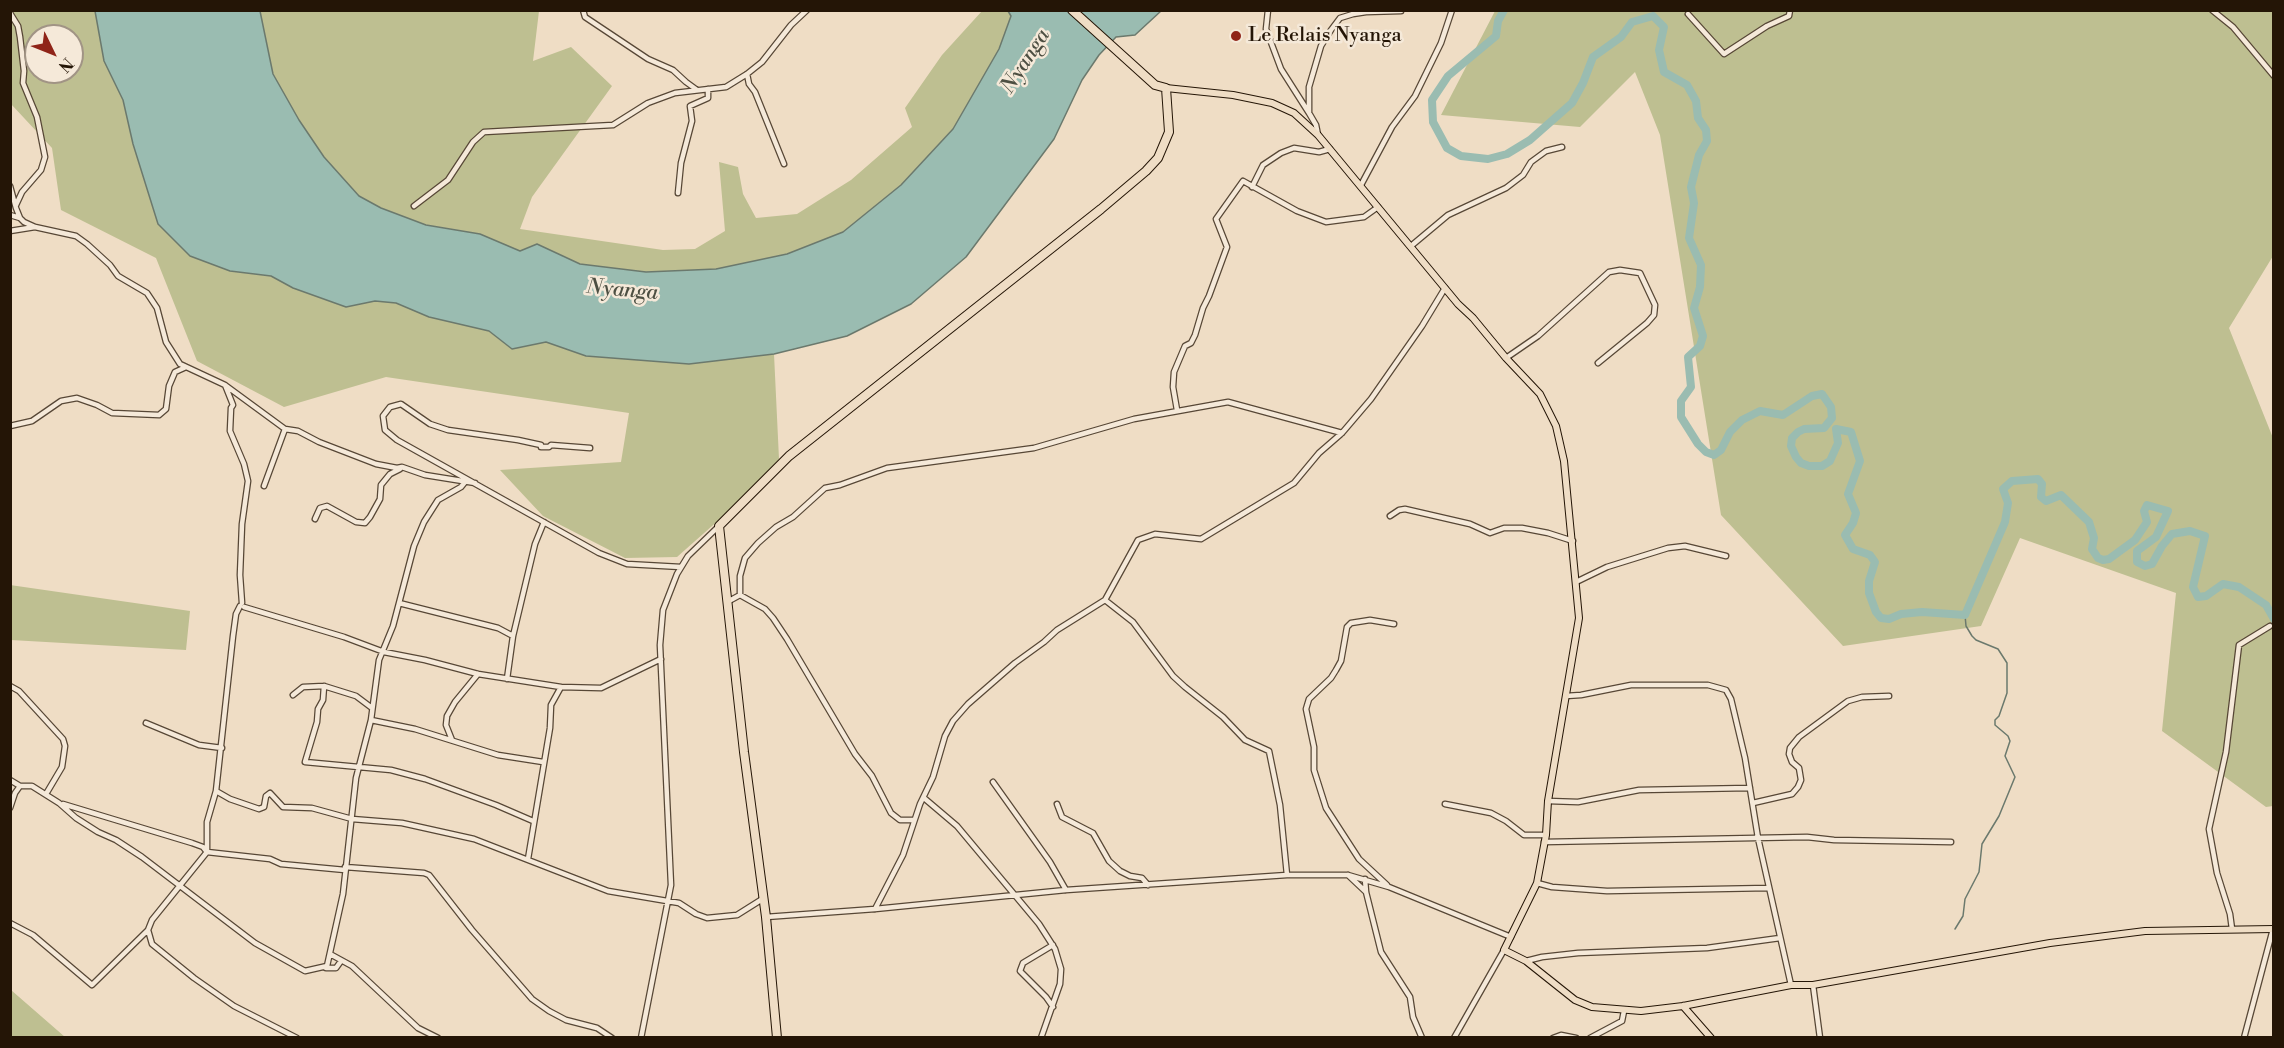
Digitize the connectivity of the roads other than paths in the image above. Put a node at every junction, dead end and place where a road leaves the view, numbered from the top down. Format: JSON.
{"nodes":[{"id":1,"x":583,"y":10,"type":"edge"},
{"id":2,"x":807,"y":10,"type":"edge"},
{"id":3,"x":1072,"y":10,"type":"edge"},
{"id":4,"x":1268,"y":10,"type":"edge"},
{"id":5,"x":1452,"y":10,"type":"edge"},
{"id":6,"x":1790,"y":10,"type":"edge"},
{"id":7,"x":2212,"y":10,"type":"edge"},
{"id":8,"x":1401,"y":11,"type":"edge"},
{"id":9,"x":10,"y":13,"type":"edge"},
{"id":10,"x":1688,"y":14,"type":"dead end"},
{"id":11,"x":747,"y":74,"type":"junction"},
{"id":12,"x":2274,"y":76,"type":"edge"},
{"id":13,"x":1166,"y":88,"type":"junction"},
{"id":14,"x":708,"y":89,"type":"junction"},
{"id":15,"x":697,"y":90,"type":"junction"},
{"id":16,"x":1309,"y":113,"type":"junction"},
{"id":17,"x":1318,"y":135,"type":"junction"},
{"id":18,"x":1562,"y":147,"type":"dead end"},
{"id":19,"x":1330,"y":149,"type":"junction"},
{"id":20,"x":784,"y":164,"type":"dead end"},
{"id":21,"x":1361,"y":185,"type":"junction"},
{"id":22,"x":10,"y":186,"type":"edge"},
{"id":23,"x":1252,"y":187,"type":"junction"},
{"id":24,"x":678,"y":193,"type":"dead end"},
{"id":25,"x":414,"y":206,"type":"dead end"},
{"id":26,"x":1378,"y":207,"type":"junction"},
{"id":27,"x":16,"y":208,"type":"junction"},
{"id":28,"x":10,"y":215,"type":"edge"},
{"id":29,"x":20,"y":218,"type":"junction"},
{"id":30,"x":35,"y":227,"type":"junction"},
{"id":31,"x":10,"y":231,"type":"edge"},
{"id":32,"x":1411,"y":246,"type":"junction"},
{"id":33,"x":1445,"y":288,"type":"junction"},
{"id":34,"x":1506,"y":358,"type":"junction"},
{"id":35,"x":1598,"y":363,"type":"dead end"},
{"id":36,"x":186,"y":367,"type":"junction"},
{"id":37,"x":225,"y":386,"type":"junction"},
{"id":38,"x":1177,"y":410,"type":"junction"},
{"id":39,"x":10,"y":426,"type":"edge"},
{"id":40,"x":285,"y":429,"type":"junction"},
{"id":41,"x":1342,"y":433,"type":"junction"},
{"id":42,"x":590,"y":448,"type":"dead end"},
{"id":43,"x":402,"y":467,"type":"junction"},
{"id":44,"x":465,"y":482,"type":"junction"},
{"id":45,"x":475,"y":483,"type":"junction"},
{"id":46,"x":264,"y":486,"type":"dead end"},
{"id":47,"x":1390,"y":516,"type":"dead end"},
{"id":48,"x":315,"y":519,"type":"dead end"},
{"id":49,"x":544,"y":522,"type":"junction"},
{"id":50,"x":719,"y":526,"type":"junction"},
{"id":51,"x":1573,"y":541,"type":"junction"},
{"id":52,"x":1726,"y":556,"type":"dead end"},
{"id":53,"x":681,"y":567,"type":"junction"},
{"id":54,"x":1576,"y":582,"type":"junction"},
{"id":55,"x":740,"y":596,"type":"junction"},
{"id":56,"x":1105,"y":600,"type":"junction"},
{"id":57,"x":729,"y":601,"type":"junction"},
{"id":58,"x":399,"y":603,"type":"junction"},
{"id":59,"x":242,"y":605,"type":"junction"},
{"id":60,"x":1394,"y":624,"type":"dead end"},
{"id":61,"x":2270,"y":626,"type":"dead end"},
{"id":62,"x":513,"y":636,"type":"junction"},
{"id":63,"x":384,"y":652,"type":"junction"},
{"id":64,"x":660,"y":659,"type":"junction"},
{"id":65,"x":478,"y":674,"type":"junction"},
{"id":66,"x":507,"y":679,"type":"junction"},
{"id":67,"x":10,"y":686,"type":"edge"},
{"id":68,"x":324,"y":686,"type":"junction"},
{"id":69,"x":561,"y":687,"type":"junction"},
{"id":70,"x":293,"y":694,"type":"dead end"},
{"id":71,"x":1566,"y":696,"type":"junction"},
{"id":72,"x":1888,"y":696,"type":"dead end"},
{"id":73,"x":372,"y":708,"type":"junction"},
{"id":74,"x":371,"y":720,"type":"junction"},
{"id":75,"x":146,"y":723,"type":"dead end"},
{"id":76,"x":452,"y":740,"type":"junction"},
{"id":77,"x":222,"y":748,"type":"junction"},
{"id":78,"x":543,"y":762,"type":"junction"},
{"id":79,"x":349,"y":766,"type":"junction"},
{"id":80,"x":359,"y":766,"type":"junction"},
{"id":81,"x":356,"y":778,"type":"junction"},
{"id":82,"x":10,"y":780,"type":"edge"},
{"id":83,"x":993,"y":782,"type":"dead end"},
{"id":84,"x":20,"y":786,"type":"junction"},
{"id":85,"x":1750,"y":788,"type":"junction"},
{"id":86,"x":216,"y":791,"type":"junction"},
{"id":87,"x":46,"y":794,"type":"junction"},
{"id":88,"x":924,"y":798,"type":"junction"},
{"id":89,"x":1548,"y":801,"type":"junction"},
{"id":90,"x":59,"y":802,"type":"junction"},
{"id":91,"x":1753,"y":803,"type":"junction"},
{"id":92,"x":1058,"y":804,"type":"dead end"},
{"id":93,"x":1445,"y":804,"type":"dead end"},
{"id":94,"x":10,"y":808,"type":"edge"},
{"id":95,"x":352,"y":819,"type":"junction"},
{"id":96,"x":914,"y":820,"type":"junction"},
{"id":97,"x":533,"y":821,"type":"junction"},
{"id":98,"x":1545,"y":838,"type":"junction"},
{"id":99,"x":1758,"y":838,"type":"junction"},
{"id":100,"x":1951,"y":842,"type":"dead end"},
{"id":101,"x":207,"y":852,"type":"junction"},
{"id":102,"x":528,"y":859,"type":"junction"},
{"id":103,"x":345,"y":868,"type":"junction"},
{"id":104,"x":1287,"y":875,"type":"junction"},
{"id":105,"x":1348,"y":875,"type":"junction"},
{"id":106,"x":1365,"y":879,"type":"junction"},
{"id":107,"x":1538,"y":883,"type":"junction"},
{"id":108,"x":1148,"y":885,"type":"junction"},
{"id":109,"x":181,"y":886,"type":"junction"},
{"id":110,"x":1389,"y":887,"type":"junction"},
{"id":111,"x":1769,"y":888,"type":"junction"},
{"id":112,"x":1066,"y":890,"type":"junction"},
{"id":113,"x":1366,"y":892,"type":"junction"},
{"id":114,"x":1014,"y":896,"type":"junction"},
{"id":115,"x":764,"y":898,"type":"junction"},
{"id":116,"x":669,"y":900,"type":"junction"},
{"id":117,"x":875,"y":909,"type":"junction"},
{"id":118,"x":766,"y":917,"type":"junction"},
{"id":119,"x":10,"y":923,"type":"edge"},
{"id":120,"x":2232,"y":929,"type":"junction"},
{"id":121,"x":2273,"y":929,"type":"edge"},
{"id":122,"x":148,"y":930,"type":"junction"},
{"id":123,"x":1511,"y":937,"type":"junction"},
{"id":124,"x":1780,"y":938,"type":"junction"},
{"id":125,"x":1053,"y":945,"type":"junction"},
{"id":126,"x":1504,"y":950,"type":"junction"},
{"id":127,"x":330,"y":954,"type":"junction"},
{"id":128,"x":341,"y":961,"type":"junction"},
{"id":129,"x":1526,"y":961,"type":"junction"},
{"id":130,"x":324,"y":968,"type":"junction"},
{"id":131,"x":1791,"y":985,"type":"junction"},
{"id":132,"x":1813,"y":985,"type":"junction"},
{"id":133,"x":1683,"y":1006,"type":"junction"},
{"id":134,"x":1053,"y":1007,"type":"junction"},
{"id":135,"x":1624,"y":1011,"type":"junction"},
{"id":136,"x":297,"y":1038,"type":"edge"},
{"id":137,"x":438,"y":1038,"type":"edge"},
{"id":138,"x":612,"y":1038,"type":"edge"},
{"id":139,"x":641,"y":1038,"type":"edge"},
{"id":140,"x":777,"y":1038,"type":"edge"},
{"id":141,"x":1041,"y":1038,"type":"edge"},
{"id":142,"x":1422,"y":1038,"type":"edge"},
{"id":143,"x":1454,"y":1038,"type":"edge"},
{"id":144,"x":1553,"y":1038,"type":"edge"},
{"id":145,"x":1576,"y":1038,"type":"edge"},
{"id":146,"x":1590,"y":1038,"type":"edge"},
{"id":147,"x":1711,"y":1038,"type":"edge"},
{"id":148,"x":1821,"y":1038,"type":"edge"},
{"id":149,"x":2244,"y":1038,"type":"edge"}],
"edges":[{"from":1,"to":15,"type":"street"},
{"from":2,"to":11,"type":"street"},
{"from":3,"to":13,"type":"highway"},
{"from":4,"to":16,"type":"street"},
{"from":5,"to":21,"type":"street"},
{"from":6,"to":10,"type":"street"},
{"from":7,"to":12,"type":"street"},
{"from":8,"to":16,"type":"street"},
{"from":9,"to":27,"type":"street"},
{"from":11,"to":14,"type":"street"},
{"from":11,"to":20,"type":"street"},
{"from":13,"to":17,"type":"main road"},
{"from":13,"to":50,"type":"highway"},
{"from":14,"to":15,"type":"street"},
{"from":14,"to":24,"type":"street"},
{"from":15,"to":25,"type":"street"},
{"from":16,"to":17,"type":"street"},
{"from":17,"to":19,"type":"main road"},
{"from":18,"to":32,"type":"street"},
{"from":19,"to":21,"type":"main road"},
{"from":19,"to":23,"type":"street"},
{"from":21,"to":26,"type":"main road"},
{"from":22,"to":27,"type":"street"},
{"from":23,"to":26,"type":"street"},
{"from":23,"to":38,"type":"street"},
{"from":26,"to":32,"type":"main road"},
{"from":27,"to":29,"type":"street"},
{"from":28,"to":29,"type":"street"},
{"from":29,"to":30,"type":"street"},
{"from":30,"to":31,"type":"street"},
{"from":30,"to":36,"type":"street"},
{"from":32,"to":33,"type":"main road"},
{"from":33,"to":34,"type":"main road"},
{"from":33,"to":41,"type":"street"},
{"from":34,"to":35,"type":"street"},
{"from":34,"to":51,"type":"main road"},
{"from":36,"to":37,"type":"street"},
{"from":36,"to":39,"type":"street"},
{"from":37,"to":40,"type":"street"},
{"from":37,"to":59,"type":"street"},
{"from":38,"to":41,"type":"street"},
{"from":38,"to":55,"type":"street"},
{"from":40,"to":43,"type":"street"},
{"from":40,"to":46,"type":"street"},
{"from":41,"to":56,"type":"street"},
{"from":42,"to":45,"type":"street"},
{"from":43,"to":44,"type":"street"},
{"from":43,"to":48,"type":"street"},
{"from":44,"to":45,"type":"street"},
{"from":44,"to":58,"type":"street"},
{"from":45,"to":49,"type":"street"},
{"from":47,"to":51,"type":"street"},
{"from":49,"to":53,"type":"street"},
{"from":49,"to":62,"type":"street"},
{"from":50,"to":53,"type":"street"},
{"from":50,"to":57,"type":"highway"},
{"from":51,"to":54,"type":"main road"},
{"from":52,"to":54,"type":"street"},
{"from":53,"to":64,"type":"street"},
{"from":54,"to":71,"type":"main road"},
{"from":55,"to":57,"type":"street"},
{"from":55,"to":96,"type":"street"},
{"from":56,"to":88,"type":"street"},
{"from":56,"to":104,"type":"street"},
{"from":57,"to":115,"type":"highway"},
{"from":58,"to":62,"type":"street"},
{"from":58,"to":63,"type":"street"},
{"from":59,"to":63,"type":"street"},
{"from":59,"to":77,"type":"street"},
{"from":60,"to":110,"type":"street"},
{"from":61,"to":120,"type":"street"},
{"from":62,"to":66,"type":"street"},
{"from":63,"to":65,"type":"street"},
{"from":63,"to":73,"type":"street"},
{"from":64,"to":69,"type":"street"},
{"from":64,"to":116,"type":"street"},
{"from":65,"to":66,"type":"street"},
{"from":65,"to":76,"type":"street"},
{"from":66,"to":69,"type":"street"},
{"from":67,"to":87,"type":"street"},
{"from":68,"to":70,"type":"street"},
{"from":68,"to":73,"type":"street"},
{"from":68,"to":79,"type":"street"},
{"from":69,"to":78,"type":"street"},
{"from":71,"to":85,"type":"street"},
{"from":71,"to":89,"type":"main road"},
{"from":72,"to":91,"type":"street"},
{"from":73,"to":74,"type":"street"},
{"from":74,"to":76,"type":"street"},
{"from":74,"to":80,"type":"street"},
{"from":75,"to":77,"type":"street"},
{"from":76,"to":78,"type":"street"},
{"from":77,"to":86,"type":"street"},
{"from":78,"to":97,"type":"street"},
{"from":79,"to":80,"type":"street"},
{"from":79,"to":81,"type":"street"},
{"from":80,"to":81,"type":"street"},
{"from":80,"to":97,"type":"street"},
{"from":81,"to":95,"type":"street"},
{"from":82,"to":84,"type":"street"},
{"from":83,"to":112,"type":"street"},
{"from":84,"to":87,"type":"street"},
{"from":84,"to":94,"type":"street"},
{"from":85,"to":89,"type":"street"},
{"from":85,"to":91,"type":"street"},
{"from":86,"to":95,"type":"street"},
{"from":86,"to":101,"type":"street"},
{"from":87,"to":90,"type":"street"},
{"from":88,"to":96,"type":"street"},
{"from":88,"to":114,"type":"street"},
{"from":89,"to":98,"type":"main road"},
{"from":90,"to":101,"type":"street"},
{"from":90,"to":109,"type":"street"},
{"from":91,"to":99,"type":"street"},
{"from":92,"to":108,"type":"street"},
{"from":93,"to":98,"type":"street"},
{"from":95,"to":102,"type":"street"},
{"from":95,"to":103,"type":"street"},
{"from":96,"to":117,"type":"street"},
{"from":97,"to":102,"type":"street"},
{"from":98,"to":99,"type":"street"},
{"from":98,"to":107,"type":"main road"},
{"from":99,"to":100,"type":"street"},
{"from":99,"to":111,"type":"street"},
{"from":101,"to":103,"type":"street"},
{"from":101,"to":109,"type":"street"},
{"from":102,"to":116,"type":"street"},
{"from":103,"to":127,"type":"street"},
{"from":103,"to":138,"type":"street"},
{"from":104,"to":105,"type":"street"},
{"from":104,"to":108,"type":"street"},
{"from":105,"to":106,"type":"street"},
{"from":105,"to":113,"type":"street"},
{"from":106,"to":110,"type":"street"},
{"from":106,"to":113,"type":"street"},
{"from":107,"to":111,"type":"street"},
{"from":107,"to":123,"type":"main road"},
{"from":108,"to":112,"type":"street"},
{"from":109,"to":122,"type":"street"},
{"from":109,"to":130,"type":"street"},
{"from":110,"to":123,"type":"street"},
{"from":111,"to":124,"type":"street"},
{"from":112,"to":114,"type":"street"},
{"from":113,"to":142,"type":"street"},
{"from":114,"to":117,"type":"street"},
{"from":114,"to":125,"type":"street"},
{"from":115,"to":116,"type":"street"},
{"from":115,"to":118,"type":"highway"},
{"from":116,"to":139,"type":"street"},
{"from":117,"to":118,"type":"street"},
{"from":118,"to":140,"type":"highway"},
{"from":119,"to":122,"type":"street"},
{"from":120,"to":121,"type":"main road"},
{"from":120,"to":132,"type":"main road"},
{"from":121,"to":149,"type":"street"},
{"from":122,"to":136,"type":"street"},
{"from":123,"to":126,"type":"main road"},
{"from":124,"to":129,"type":"street"},
{"from":124,"to":131,"type":"street"},
{"from":125,"to":134,"type":"street"},
{"from":125,"to":134,"type":"street"},
{"from":126,"to":129,"type":"main road"},
{"from":126,"to":143,"type":"street"},
{"from":127,"to":128,"type":"street"},
{"from":127,"to":130,"type":"street"},
{"from":128,"to":130,"type":"street"},
{"from":128,"to":137,"type":"street"},
{"from":129,"to":135,"type":"main road"},
{"from":131,"to":132,"type":"main road"},
{"from":131,"to":133,"type":"main road"},
{"from":132,"to":148,"type":"street"},
{"from":133,"to":135,"type":"main road"},
{"from":133,"to":147,"type":"main road"},
{"from":134,"to":141,"type":"street"},
{"from":135,"to":146,"type":"street"},
{"from":144,"to":145,"type":"street"}]}
